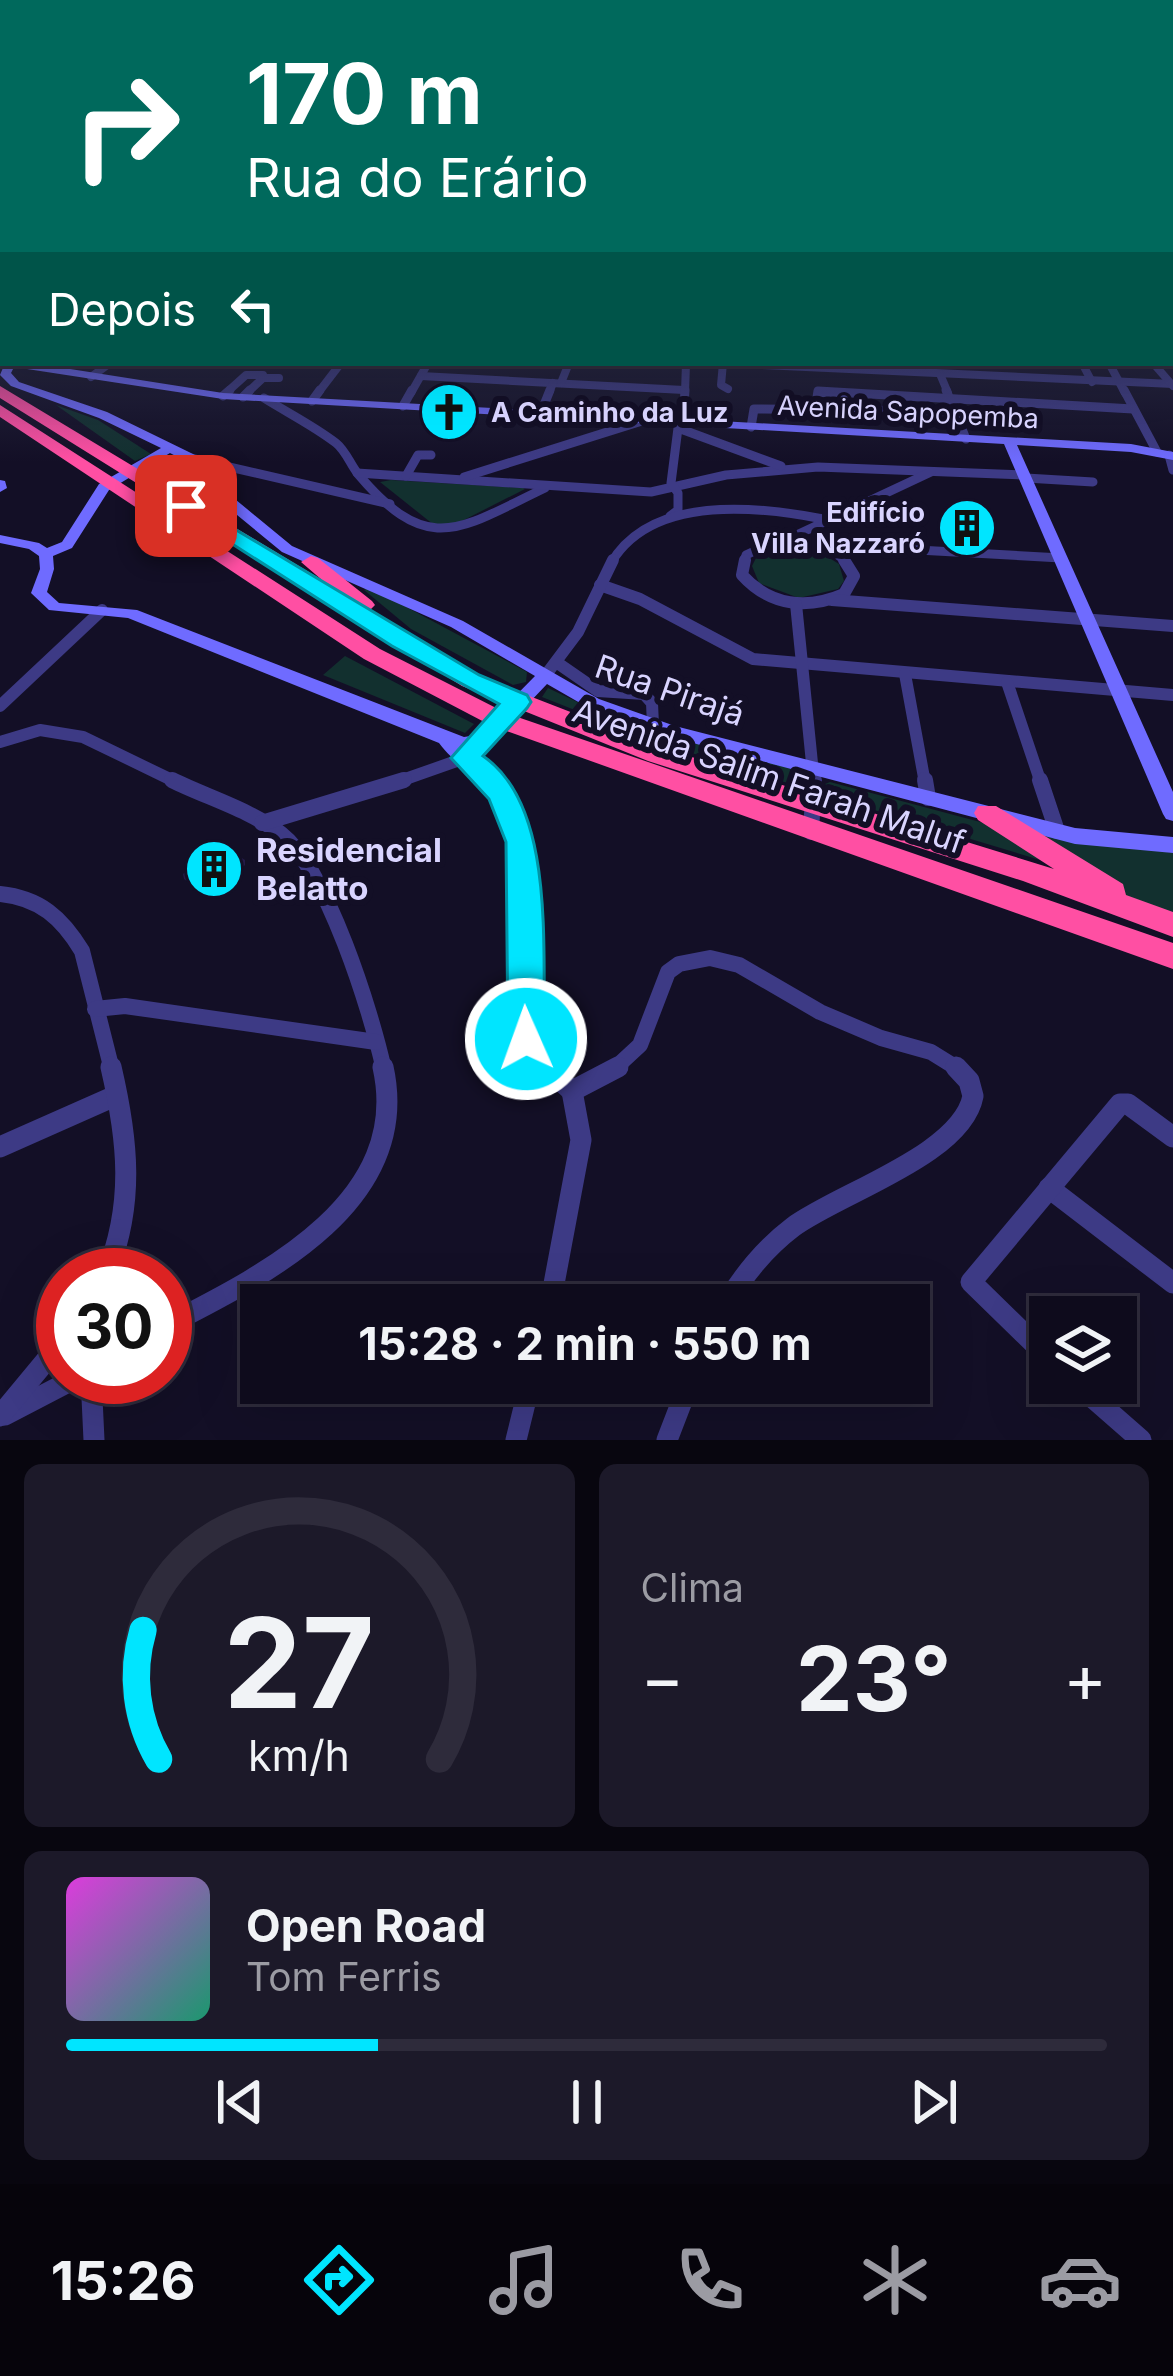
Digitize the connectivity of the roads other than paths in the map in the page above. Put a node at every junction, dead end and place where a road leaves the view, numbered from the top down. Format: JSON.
{"nodes":[{"id":1,"x":6,"y":366,"type":"edge"},
{"id":2,"x":29,"y":366,"type":"edge"},
{"id":3,"x":106,"y":366,"type":"edge"},
{"id":4,"x":339,"y":366,"type":"edge"},
{"id":5,"x":426,"y":366,"type":"edge"},
{"id":6,"x":550,"y":366,"type":"edge"},
{"id":7,"x":566,"y":366,"type":"edge"},
{"id":8,"x":686,"y":366,"type":"edge"},
{"id":9,"x":722,"y":366,"type":"edge"},
{"id":10,"x":781,"y":366,"type":"edge"},
{"id":11,"x":968,"y":366,"type":"edge"},
{"id":12,"x":1036,"y":366,"type":"edge"},
{"id":13,"x":1084,"y":366,"type":"edge"},
{"id":14,"x":1110,"y":366,"type":"edge"},
{"id":15,"x":940,"y":374,"type":"junction"},
{"id":16,"x":263,"y":375,"type":"dead end"},
{"id":17,"x":971,"y":375,"type":"junction"},
{"id":18,"x":421,"y":376,"type":"junction"},
{"id":19,"x":91,"y":377,"type":"junction"},
{"id":20,"x":279,"y":379,"type":"dead end"},
{"id":21,"x":1042,"y":379,"type":"junction"},
{"id":22,"x":1118,"y":381,"type":"junction"},
{"id":23,"x":1092,"y":382,"type":"junction"},
{"id":24,"x":552,"y":383,"type":"junction"},
{"id":25,"x":1171,"y":384,"type":"edge"},
{"id":26,"x":728,"y":389,"type":"dead end"},
{"id":27,"x":684,"y":390,"type":"junction"},
{"id":28,"x":0,"y":392,"type":"edge"},
{"id":29,"x":35,"y":393,"type":"junction"},
{"id":30,"x":223,"y":396,"type":"junction"},
{"id":31,"x":243,"y":397,"type":"junction"},
{"id":32,"x":951,"y":398,"type":"junction"},
{"id":33,"x":312,"y":401,"type":"junction"},
{"id":34,"x":283,"y":404,"type":"junction"},
{"id":35,"x":403,"y":406,"type":"junction"},
{"id":36,"x":1133,"y":409,"type":"junction"},
{"id":37,"x":815,"y":410,"type":"junction"},
{"id":38,"x":956,"y":411,"type":"junction"},
{"id":39,"x":1,"y":414,"type":"edge"},
{"id":40,"x":540,"y":415,"type":"junction"},
{"id":41,"x":642,"y":421,"type":"junction"},
{"id":42,"x":56,"y":425,"type":"junction"},
{"id":43,"x":689,"y":427,"type":"junction"},
{"id":44,"x":752,"y":427,"type":"junction"},
{"id":45,"x":966,"y":439,"type":"junction"},
{"id":46,"x":1009,"y":441,"type":"junction"},
{"id":47,"x":167,"y":450,"type":"junction"},
{"id":48,"x":431,"y":454,"type":"dead end"},
{"id":49,"x":1169,"y":458,"type":"edge"},
{"id":50,"x":195,"y":465,"type":"junction"},
{"id":51,"x":788,"y":469,"type":"junction"},
{"id":52,"x":936,"y":470,"type":"junction"},
{"id":53,"x":133,"y":472,"type":"junction"},
{"id":54,"x":357,"y":473,"type":"junction"},
{"id":55,"x":406,"y":476,"type":"junction"},
{"id":56,"x":1025,"y":477,"type":"junction"},
{"id":57,"x":457,"y":479,"type":"junction"},
{"id":58,"x":1093,"y":482,"type":"dead end"},
{"id":59,"x":111,"y":483,"type":"junction"},
{"id":60,"x":556,"y":485,"type":"junction"},
{"id":61,"x":674,"y":488,"type":"junction"},
{"id":62,"x":389,"y":504,"type":"junction"},
{"id":63,"x":659,"y":505,"type":"junction"},
{"id":64,"x":823,"y":519,"type":"junction"},
{"id":65,"x":0,"y":539,"type":"edge"},
{"id":66,"x":784,"y":541,"type":"junction"},
{"id":67,"x":815,"y":544,"type":"junction"},
{"id":68,"x":46,"y":554,"type":"junction"},
{"id":69,"x":1061,"y":558,"type":"junction"},
{"id":70,"x":311,"y":562,"type":"junction"},
{"id":71,"x":600,"y":586,"type":"junction"},
{"id":72,"x":832,"y":600,"type":"junction"},
{"id":73,"x":796,"y":604,"type":"junction"},
{"id":74,"x":102,"y":610,"type":"junction"},
{"id":75,"x":1088,"y":620,"type":"junction"},
{"id":76,"x":1173,"y":626,"type":"edge"},
{"id":77,"x":401,"y":641,"type":"junction"},
{"id":78,"x":801,"y":665,"type":"junction"},
{"id":79,"x":552,"y":670,"type":"junction"},
{"id":80,"x":905,"y":674,"type":"junction"},
{"id":81,"x":1007,"y":682,"type":"junction"},
{"id":82,"x":1119,"y":691,"type":"junction"},
{"id":83,"x":1173,"y":695,"type":"edge"},
{"id":84,"x":0,"y":706,"type":"edge"},
{"id":85,"x":498,"y":720,"type":"junction"},
{"id":86,"x":652,"y":724,"type":"junction"},
{"id":87,"x":446,"y":738,"type":"junction"},
{"id":88,"x":0,"y":742,"type":"edge"},
{"id":89,"x":465,"y":758,"type":"junction"},
{"id":90,"x":810,"y":767,"type":"junction"},
{"id":91,"x":928,"y":798,"type":"junction"},
{"id":92,"x":987,"y":813,"type":"junction"},
{"id":93,"x":1173,"y":814,"type":"edge"},
{"id":94,"x":813,"y":819,"type":"junction"},
{"id":95,"x":262,"y":823,"type":"junction"},
{"id":96,"x":1057,"y":832,"type":"junction"},
{"id":97,"x":1173,"y":844,"type":"edge"},
{"id":98,"x":0,"y":894,"type":"edge"},
{"id":99,"x":1166,"y":941,"type":"edge"},
{"id":100,"x":95,"y":1010,"type":"junction"},
{"id":101,"x":376,"y":1042,"type":"junction"},
{"id":102,"x":572,"y":1091,"type":"junction"},
{"id":103,"x":115,"y":1096,"type":"junction"},
{"id":104,"x":1173,"y":1137,"type":"edge"},
{"id":105,"x":0,"y":1147,"type":"edge"},
{"id":106,"x":1048,"y":1188,"type":"junction"},
{"id":107,"x":114,"y":1248,"type":"edge"},
{"id":108,"x":1173,"y":1283,"type":"edge"},
{"id":109,"x":554,"y":1284,"type":"edge"},
{"id":110,"x":740,"y":1284,"type":"edge"},
{"id":111,"x":192,"y":1311,"type":"edge"},
{"id":112,"x":1029,"y":1340,"type":"edge"},
{"id":113,"x":36,"y":1373,"type":"edge"},
{"id":114,"x":36,"y":1399,"type":"edge"},
{"id":115,"x":93,"y":1404,"type":"edge"},
{"id":116,"x":525,"y":1404,"type":"edge"},
{"id":117,"x":681,"y":1404,"type":"edge"},
{"id":118,"x":1100,"y":1404,"type":"edge"},
{"id":119,"x":0,"y":1417,"type":"edge"},
{"id":120,"x":94,"y":1440,"type":"edge"},
{"id":121,"x":516,"y":1440,"type":"edge"},
{"id":122,"x":667,"y":1440,"type":"edge"},
{"id":123,"x":1141,"y":1440,"type":"edge"}],
"edges":[{"from":1,"to":29,"type":"street"},
{"from":2,"to":19,"type":"street","name":"Avenida Sapopemba"},
{"from":3,"to":19,"type":"street"},
{"from":4,"to":33,"type":"street"},
{"from":5,"to":18,"type":"street"},
{"from":6,"to":24,"type":"street"},
{"from":7,"to":24,"type":"street"},
{"from":8,"to":27,"type":"street"},
{"from":9,"to":26,"type":"street"},
{"from":10,"to":15,"type":"street"},
{"from":11,"to":17,"type":"street"},
{"from":12,"to":21,"type":"street"},
{"from":13,"to":23,"type":"street"},
{"from":14,"to":22,"type":"street"},
{"from":15,"to":17,"type":"street"},
{"from":15,"to":32,"type":"street"},
{"from":16,"to":30,"type":"street"},
{"from":17,"to":21,"type":"street"},
{"from":18,"to":24,"type":"street"},
{"from":18,"to":35,"type":"street"},
{"from":19,"to":30,"type":"street","name":"Avenida Sapopemba"},
{"from":20,"to":31,"type":"street"},
{"from":21,"to":23,"type":"street"},
{"from":22,"to":23,"type":"street"},
{"from":22,"to":25,"type":"street"},
{"from":22,"to":36,"type":"street"},
{"from":24,"to":27,"type":"street"},
{"from":24,"to":40,"type":"street"},
{"from":27,"to":43,"type":"street"},
{"from":28,"to":42,"type":"highway","name":"Avenida Salim Farah Maluf"},
{"from":29,"to":42,"type":"highway"},
{"from":29,"to":47,"type":"street","name":"Rua Pirajá"},
{"from":30,"to":31,"type":"street","name":"Avenida Sapopemba"},
{"from":31,"to":34,"type":"street","name":"Avenida Sapopemba"},
{"from":32,"to":36,"type":"street"},
{"from":32,"to":37,"type":"street"},
{"from":32,"to":38,"type":"street"},
{"from":33,"to":34,"type":"street","name":"Avenida Sapopemba"},
{"from":33,"to":35,"type":"street","name":"Avenida Sapopemba"},
{"from":34,"to":54,"type":"street"},
{"from":35,"to":40,"type":"street","name":"Avenida Sapopemba"},
{"from":36,"to":49,"type":"street"},
{"from":37,"to":38,"type":"street"},
{"from":37,"to":44,"type":"street"},
{"from":38,"to":45,"type":"street"},
{"from":39,"to":59,"type":"highway","name":"Avenida Salim Farah Maluf"},
{"from":40,"to":41,"type":"street","name":"Avenida Sapopemba"},
{"from":41,"to":43,"type":"street","name":"Avenida Sapopemba"},
{"from":41,"to":57,"type":"street"},
{"from":42,"to":53,"type":"highway","name":"Avenida Salim Farah Maluf"},
{"from":43,"to":44,"type":"street","name":"Avenida Sapopemba"},
{"from":43,"to":51,"type":"street"},
{"from":43,"to":61,"type":"street"},
{"from":44,"to":45,"type":"street","name":"Avenida Sapopemba"},
{"from":45,"to":46,"type":"street","name":"Avenida Sapopemba"},
{"from":46,"to":49,"type":"street","name":"Avenida Sapopemba"},
{"from":46,"to":56,"type":"street"},
{"from":47,"to":50,"type":"street","name":"Rua Pirajá"},
{"from":47,"to":53,"type":"street"},
{"from":48,"to":55,"type":"street"},
{"from":50,"to":62,"type":"street"},
{"from":50,"to":70,"type":"street","name":"Rua Pirajá"},
{"from":51,"to":52,"type":"street"},
{"from":51,"to":61,"type":"street"},
{"from":52,"to":56,"type":"street"},
{"from":52,"to":64,"type":"street"},
{"from":53,"to":59,"type":"street"},
{"from":53,"to":77,"type":"highway","name":"Avenida Salim Farah Maluf"},
{"from":54,"to":55,"type":"street"},
{"from":54,"to":62,"type":"street"},
{"from":55,"to":57,"type":"street"},
{"from":56,"to":58,"type":"street"},
{"from":56,"to":69,"type":"street"},
{"from":57,"to":60,"type":"street"},
{"from":59,"to":68,"type":"street"},
{"from":59,"to":85,"type":"highway","name":"Avenida Salim Farah Maluf"},
{"from":60,"to":62,"type":"street"},
{"from":60,"to":63,"type":"street"},
{"from":61,"to":63,"type":"street"},
{"from":61,"to":63,"type":"street"},
{"from":63,"to":64,"type":"street"},
{"from":63,"to":71,"type":"street"},
{"from":64,"to":66,"type":"street"},
{"from":65,"to":68,"type":"street"},
{"from":66,"to":67,"type":"street"},
{"from":66,"to":73,"type":"street"},
{"from":67,"to":69,"type":"street"},
{"from":67,"to":72,"type":"street"},
{"from":68,"to":74,"type":"street"},
{"from":69,"to":75,"type":"street"},
{"from":70,"to":77,"type":"highway"},
{"from":70,"to":79,"type":"street","name":"Rua Pirajá"},
{"from":71,"to":78,"type":"street"},
{"from":71,"to":79,"type":"street"},
{"from":72,"to":73,"type":"street"},
{"from":72,"to":75,"type":"street"},
{"from":73,"to":78,"type":"street"},
{"from":74,"to":84,"type":"street"},
{"from":74,"to":87,"type":"street"},
{"from":75,"to":76,"type":"street"},
{"from":75,"to":82,"type":"street"},
{"from":77,"to":85,"type":"highway","name":"Avenida Salim Farah Maluf"},
{"from":78,"to":80,"type":"street"},
{"from":78,"to":90,"type":"street"},
{"from":79,"to":85,"type":"street"},
{"from":79,"to":86,"type":"street","name":"Rua Pirajá"},
{"from":79,"to":86,"type":"street"},
{"from":80,"to":81,"type":"street"},
{"from":80,"to":91,"type":"street"},
{"from":81,"to":82,"type":"street"},
{"from":81,"to":96,"type":"street"},
{"from":82,"to":83,"type":"street"},
{"from":82,"to":93,"type":"street"},
{"from":85,"to":87,"type":"street"},
{"from":85,"to":89,"type":"street"},
{"from":85,"to":94,"type":"highway","name":"Avenida Salim Farah Maluf"},
{"from":86,"to":90,"type":"street","name":"Rua Pirajá"},
{"from":87,"to":89,"type":"street"},
{"from":88,"to":95,"type":"street"},
{"from":89,"to":95,"type":"street"},
{"from":89,"to":102,"type":"street"},
{"from":90,"to":91,"type":"street","name":"Rua Pirajá"},
{"from":90,"to":94,"type":"street"},
{"from":91,"to":92,"type":"street","name":"Rua Pirajá"},
{"from":92,"to":96,"type":"street","name":"Rua Pirajá"},
{"from":92,"to":99,"type":"highway"},
{"from":94,"to":99,"type":"highway","name":"Avenida Salim Farah Maluf"},
{"from":95,"to":101,"type":"street"},
{"from":96,"to":97,"type":"street","name":"Rua Pirajá"},
{"from":98,"to":100,"type":"street"},
{"from":100,"to":101,"type":"street"},
{"from":100,"to":103,"type":"street"},
{"from":101,"to":111,"type":"street"},
{"from":102,"to":109,"type":"street"},
{"from":102,"to":110,"type":"street"},
{"from":103,"to":105,"type":"street"},
{"from":103,"to":107,"type":"street"},
{"from":104,"to":106,"type":"street"},
{"from":106,"to":108,"type":"street"},
{"from":106,"to":112,"type":"street"},
{"from":113,"to":119,"type":"street"},
{"from":114,"to":119,"type":"street"},
{"from":115,"to":120,"type":"street"},
{"from":116,"to":121,"type":"street"},
{"from":117,"to":122,"type":"street"},
{"from":118,"to":123,"type":"street"}]}
